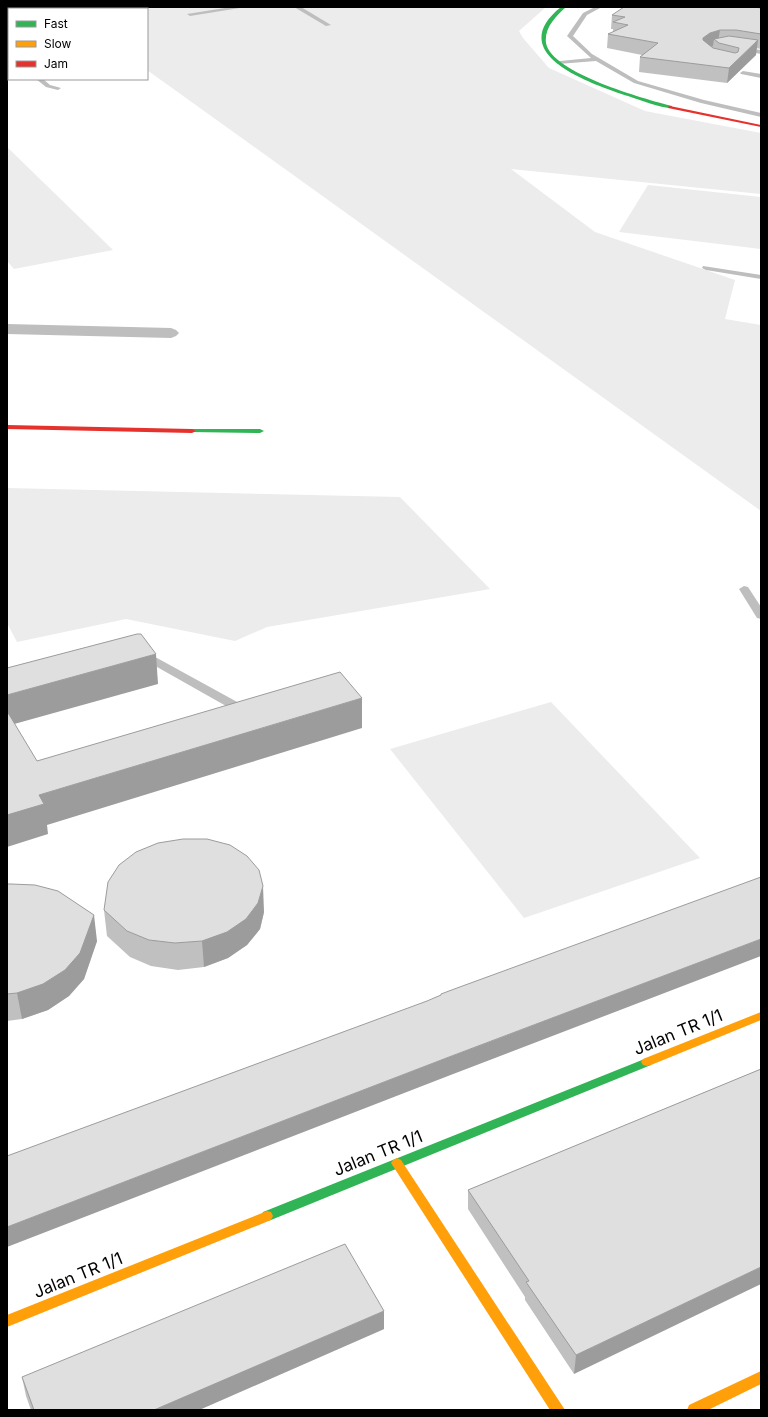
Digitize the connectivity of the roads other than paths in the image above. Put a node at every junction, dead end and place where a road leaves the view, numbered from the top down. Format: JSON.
{"nodes":[{"id":1,"x":243,"y":7,"type":"edge"},
{"id":2,"x":297,"y":7,"type":"edge"},
{"id":3,"x":564,"y":7,"type":"edge"},
{"id":4,"x":599,"y":7,"type":"edge"},
{"id":5,"x":190,"y":14,"type":"dead end"},
{"id":6,"x":328,"y":25,"type":"dead end"},
{"id":7,"x":733,"y":48,"type":"edge"},
{"id":8,"x":761,"y":52,"type":"edge"},
{"id":9,"x":598,"y":59,"type":"junction"},
{"id":10,"x":605,"y":63,"type":"junction"},
{"id":11,"x":563,"y":66,"type":"junction"},
{"id":12,"x":743,"y":73,"type":"edge"},
{"id":13,"x":761,"y":76,"type":"edge"},
{"id":14,"x":40,"y":80,"type":"edge"},
{"id":15,"x":58,"y":88,"type":"dead end"},
{"id":16,"x":761,"y":115,"type":"edge"},
{"id":17,"x":761,"y":126,"type":"edge"},
{"id":18,"x":706,"y":268,"type":"dead end"},
{"id":19,"x":761,"y":277,"type":"edge"},
{"id":20,"x":7,"y":329,"type":"edge"},
{"id":21,"x":171,"y":333,"type":"dead end"},
{"id":22,"x":7,"y":428,"type":"edge"},
{"id":23,"x":260,"y":431,"type":"dead end"},
{"id":24,"x":744,"y":589,"type":"dead end"},
{"id":25,"x":761,"y":616,"type":"edge"},
{"id":26,"x":131,"y":655,"type":"edge"},
{"id":27,"x":252,"y":715,"type":"edge"},
{"id":28,"x":761,"y":1016,"type":"edge"},
{"id":29,"x":397,"y":1163,"type":"junction"},
{"id":30,"x":7,"y":1321,"type":"edge"},
{"id":31,"x":761,"y":1377,"type":"edge"},
{"id":32,"x":558,"y":1410,"type":"edge"},
{"id":33,"x":694,"y":1410,"type":"edge"}],
"edges":[{"from":1,"to":5,"type":"lane"},
{"from":2,"to":6,"type":"lane"},
{"from":3,"to":11,"type":"street"},
{"from":4,"to":9,"type":"lane"},
{"from":7,"to":8,"type":"lane"},
{"from":9,"to":10,"type":"lane"},
{"from":9,"to":11,"type":"lane"},
{"from":10,"to":11,"type":"lane"},
{"from":10,"to":16,"type":"lane"},
{"from":11,"to":17,"type":"street"},
{"from":12,"to":13,"type":"lane"},
{"from":14,"to":15,"type":"lane"},
{"from":18,"to":19,"type":"lane"},
{"from":20,"to":21,"type":"street"},
{"from":22,"to":23,"type":"street"},
{"from":24,"to":25,"type":"lane"},
{"from":26,"to":27,"type":"lane"},
{"from":28,"to":29,"type":"street","name":"Jalan TR 1/1"},
{"from":29,"to":30,"type":"street","name":"Jalan TR 1/1"},
{"from":29,"to":32,"type":"street"},
{"from":31,"to":33,"type":"street"}]}
